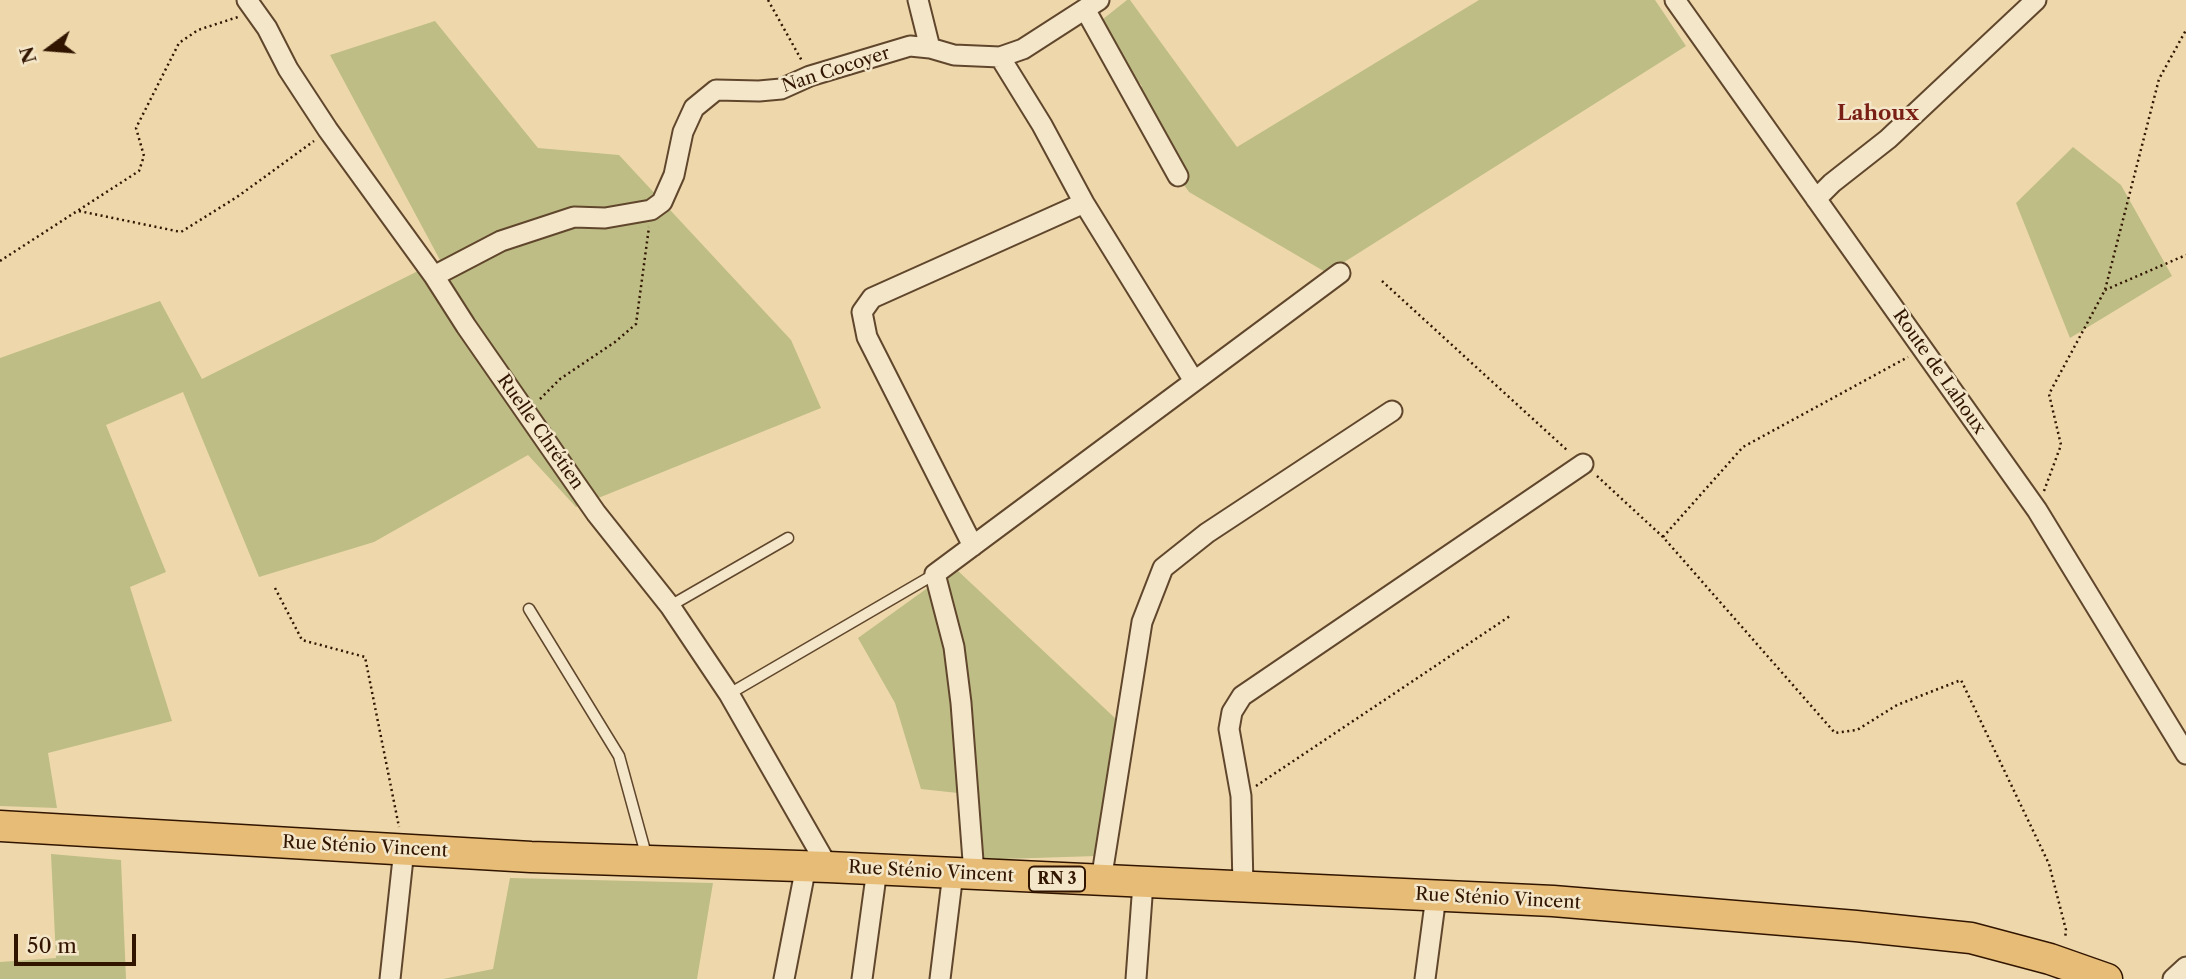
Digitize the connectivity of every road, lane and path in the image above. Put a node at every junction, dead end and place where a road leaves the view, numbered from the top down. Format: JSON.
{"nodes":[{"id":1,"x":768,"y":0,"type":"edge"},
{"id":2,"x":918,"y":0,"type":"edge"},
{"id":3,"x":1675,"y":0,"type":"edge"},
{"id":4,"x":2032,"y":2,"type":"edge"},
{"id":5,"x":1092,"y":4,"type":"edge"},
{"id":6,"x":251,"y":6,"type":"edge"},
{"id":7,"x":2186,"y":30,"type":"edge"},
{"id":8,"x":930,"y":48,"type":"junction"},
{"id":9,"x":1000,"y":57,"type":"junction"},
{"id":10,"x":810,"y":76,"type":"junction"},
{"id":11,"x":328,"y":130,"type":"junction"},
{"id":12,"x":1178,"y":176,"type":"dead end"},
{"id":13,"x":1816,"y":199,"type":"junction"},
{"id":14,"x":1084,"y":203,"type":"junction"},
{"id":15,"x":651,"y":210,"type":"junction"},
{"id":16,"x":78,"y":211,"type":"junction"},
{"id":17,"x":2186,"y":255,"type":"edge"},
{"id":18,"x":0,"y":261,"type":"edge"},
{"id":19,"x":1340,"y":272,"type":"dead end"},
{"id":20,"x":435,"y":276,"type":"junction"},
{"id":21,"x":1382,"y":281,"type":"dead end"},
{"id":22,"x":2105,"y":290,"type":"junction"},
{"id":23,"x":1923,"y":349,"type":"junction"},
{"id":24,"x":1194,"y":381,"type":"junction"},
{"id":25,"x":1392,"y":411,"type":"dead end"},
{"id":26,"x":535,"y":424,"type":"junction"},
{"id":27,"x":1583,"y":464,"type":"junction"},
{"id":28,"x":2037,"y":510,"type":"junction"},
{"id":29,"x":1663,"y":537,"type":"junction"},
{"id":30,"x":788,"y":538,"type":"dead end"},
{"id":31,"x":973,"y":546,"type":"junction"},
{"id":32,"x":935,"y":574,"type":"junction"},
{"id":33,"x":275,"y":588,"type":"dead end"},
{"id":34,"x":670,"y":606,"type":"junction"},
{"id":35,"x":529,"y":609,"type":"dead end"},
{"id":36,"x":1510,"y":616,"type":"dead end"},
{"id":37,"x":729,"y":694,"type":"junction"},
{"id":38,"x":2186,"y":754,"type":"edge"},
{"id":39,"x":1241,"y":796,"type":"junction"},
{"id":40,"x":0,"y":826,"type":"edge"},
{"id":41,"x":404,"y":849,"type":"junction"},
{"id":42,"x":649,"y":862,"type":"junction"},
{"id":43,"x":817,"y":867,"type":"junction"},
{"id":44,"x":877,"y":869,"type":"junction"},
{"id":45,"x":963,"y":874,"type":"junction"},
{"id":46,"x":1101,"y":881,"type":"junction"},
{"id":47,"x":1143,"y":883,"type":"junction"},
{"id":48,"x":1243,"y":887,"type":"junction"},
{"id":49,"x":1436,"y":896,"type":"junction"},
{"id":50,"x":2062,"y":964,"type":"junction"},
{"id":51,"x":2186,"y":967,"type":"edge"},
{"id":52,"x":390,"y":979,"type":"edge"},
{"id":53,"x":784,"y":979,"type":"edge"},
{"id":54,"x":862,"y":979,"type":"edge"},
{"id":55,"x":940,"y":979,"type":"edge"},
{"id":56,"x":1136,"y":979,"type":"edge"},
{"id":57,"x":1425,"y":979,"type":"edge"},
{"id":58,"x":2108,"y":979,"type":"edge"},
{"id":59,"x":2173,"y":979,"type":"edge"}],
"edges":[{"from":1,"to":10,"type":"path"},
{"from":2,"to":8,"type":"street"},
{"from":3,"to":13,"type":"street","name":"Route de Lahoux"},
{"from":4,"to":13,"type":"street"},
{"from":5,"to":9,"type":"street","name":"Nan Cocoyer"},
{"from":5,"to":12,"type":"street"},
{"from":6,"to":11,"type":"street","name":"Ruelle Chrétien"},
{"from":6,"to":16,"type":"path"},
{"from":7,"to":22,"type":"path"},
{"from":8,"to":9,"type":"street","name":"Nan Cocoyer"},
{"from":8,"to":10,"type":"street","name":"Nan Cocoyer"},
{"from":9,"to":14,"type":"street"},
{"from":10,"to":15,"type":"street","name":"Nan Cocoyer"},
{"from":11,"to":16,"type":"path"},
{"from":11,"to":20,"type":"street","name":"Ruelle Chrétien"},
{"from":13,"to":23,"type":"street","name":"Route de Lahoux"},
{"from":14,"to":24,"type":"street"},
{"from":14,"to":31,"type":"street"},
{"from":15,"to":20,"type":"street"},
{"from":15,"to":26,"type":"path"},
{"from":16,"to":18,"type":"path"},
{"from":17,"to":22,"type":"path"},
{"from":19,"to":24,"type":"street"},
{"from":20,"to":26,"type":"street","name":"Ruelle Chrétien"},
{"from":21,"to":27,"type":"path"},
{"from":22,"to":28,"type":"path"},
{"from":23,"to":28,"type":"street","name":"Route de Lahoux"},
{"from":23,"to":29,"type":"path"},
{"from":24,"to":31,"type":"street"},
{"from":25,"to":46,"type":"street"},
{"from":26,"to":34,"type":"street","name":"Ruelle Chrétien"},
{"from":27,"to":29,"type":"path"},
{"from":27,"to":39,"type":"street"},
{"from":28,"to":38,"type":"street","name":"Route de Lahoux"},
{"from":29,"to":50,"type":"path"},
{"from":30,"to":34,"type":"lane"},
{"from":31,"to":32,"type":"street"},
{"from":32,"to":37,"type":"lane"},
{"from":32,"to":45,"type":"street"},
{"from":33,"to":41,"type":"path"},
{"from":34,"to":37,"type":"street","name":"Ruelle Chrétien"},
{"from":35,"to":42,"type":"lane"},
{"from":36,"to":39,"type":"path"},
{"from":37,"to":43,"type":"street","name":"Ruelle Chrétien"},
{"from":39,"to":48,"type":"street"},
{"from":40,"to":41,"type":"main road","name":"Rue Sténio Vincent","number":"RN 3"},
{"from":41,"to":42,"type":"main road","name":"Rue Sténio Vincent","number":"RN 3"},
{"from":41,"to":52,"type":"street"},
{"from":42,"to":43,"type":"main road","name":"Rue Sténio Vincent","number":"RN 3"},
{"from":43,"to":44,"type":"main road","name":"Rue Sténio Vincent","number":"RN 3"},
{"from":43,"to":53,"type":"street"},
{"from":44,"to":45,"type":"main road","name":"Rue Sténio Vincent","number":"RN 3"},
{"from":44,"to":54,"type":"street"},
{"from":45,"to":46,"type":"main road","name":"Rue Sténio Vincent","number":"RN 3"},
{"from":45,"to":55,"type":"street"},
{"from":46,"to":47,"type":"main road","name":"Rue Sténio Vincent","number":"RN 3"},
{"from":47,"to":48,"type":"main road","name":"Rue Sténio Vincent","number":"RN 3"},
{"from":47,"to":56,"type":"street"},
{"from":48,"to":49,"type":"main road","name":"Rue Sténio Vincent","number":"RN 3"},
{"from":49,"to":50,"type":"main road","name":"Rue Sténio Vincent","number":"RN 3"},
{"from":49,"to":57,"type":"street"},
{"from":50,"to":58,"type":"main road","name":"Rue Sténio Vincent","number":"RN 3"},
{"from":51,"to":59,"type":"street"}]}
